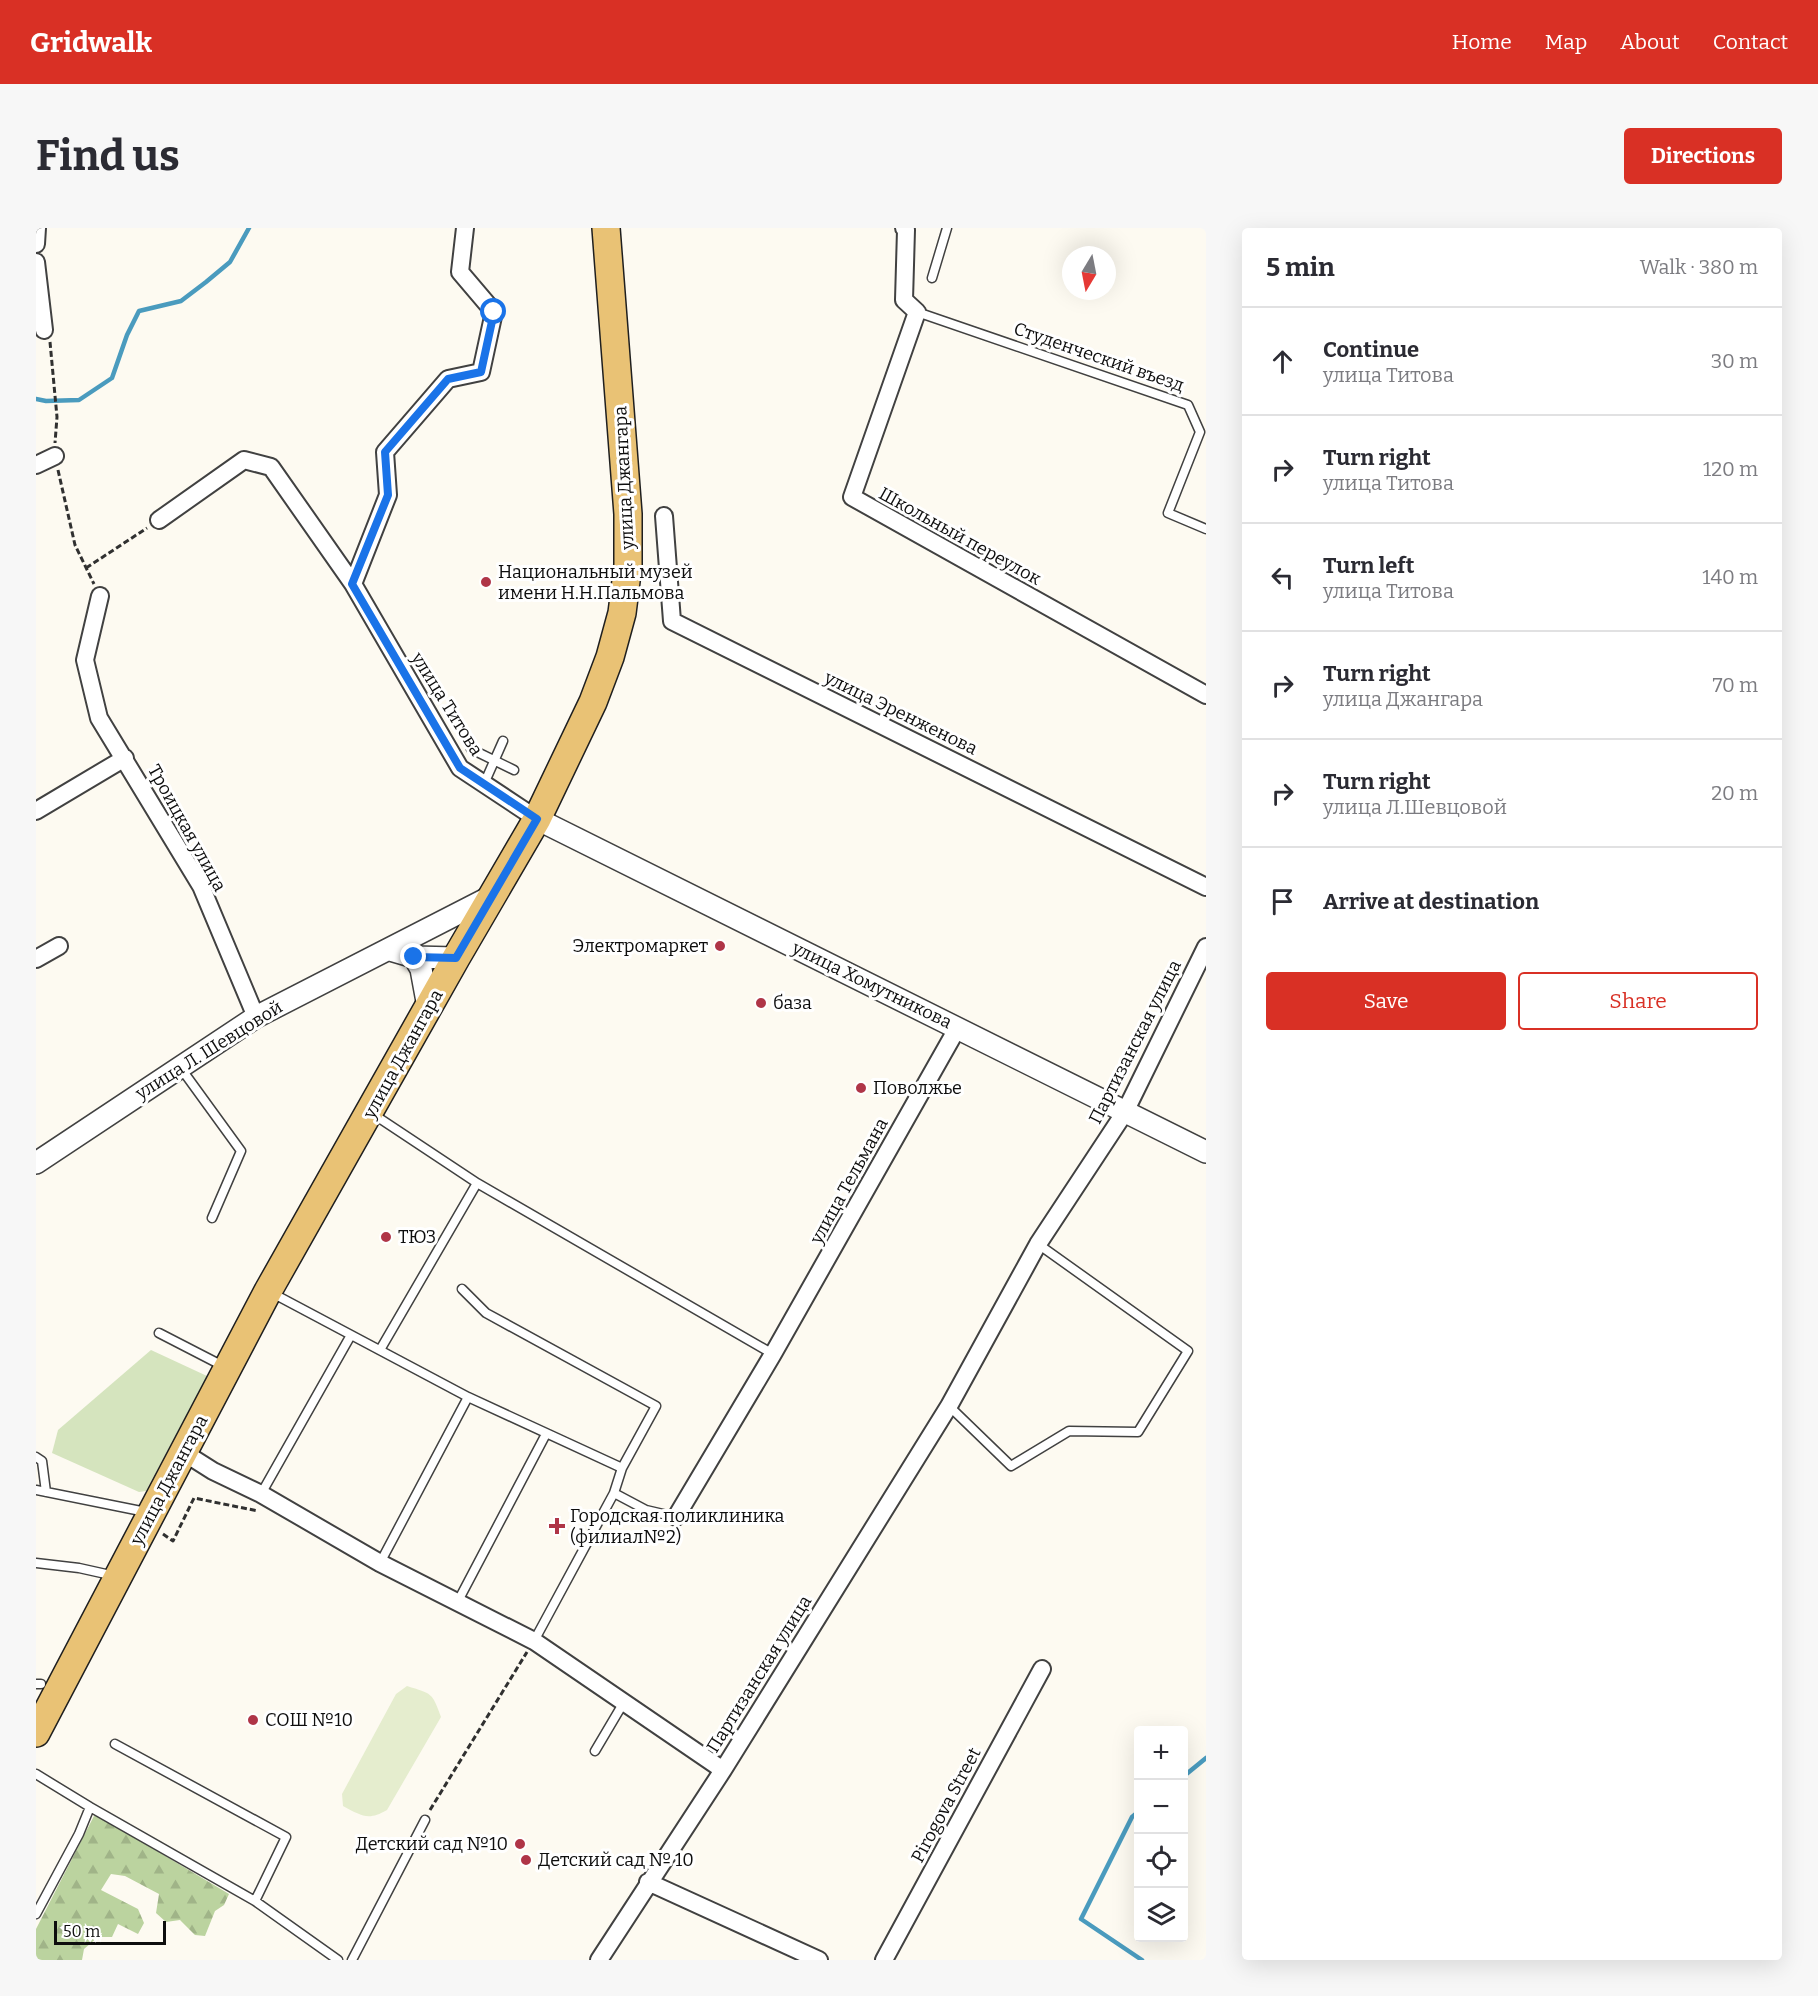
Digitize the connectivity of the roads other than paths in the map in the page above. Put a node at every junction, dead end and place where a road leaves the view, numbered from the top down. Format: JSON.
{"nodes":[{"id":1,"x":37,"y":228,"type":"edge"},
{"id":2,"x":465,"y":228,"type":"edge"},
{"id":3,"x":606,"y":228,"type":"edge"},
{"id":4,"x":904,"y":228,"type":"edge"},
{"id":5,"x":948,"y":228,"type":"edge"},
{"id":6,"x":36,"y":244,"type":"edge"},
{"id":7,"x":36,"y":262,"type":"edge"},
{"id":8,"x":932,"y":278,"type":"dead end"},
{"id":9,"x":917,"y":312,"type":"junction"},
{"id":10,"x":44,"y":330,"type":"road end"},
{"id":11,"x":55,"y":456,"type":"road end"},
{"id":12,"x":36,"y":465,"type":"edge"},
{"id":13,"x":664,"y":516,"type":"dead end"},
{"id":14,"x":159,"y":520,"type":"road end"},
{"id":15,"x":1206,"y":529,"type":"edge"},
{"id":16,"x":352,"y":584,"type":"junction"},
{"id":17,"x":100,"y":596,"type":"road end"},
{"id":18,"x":1206,"y":695,"type":"edge"},
{"id":19,"x":503,"y":741,"type":"dead end"},
{"id":20,"x":471,"y":749,"type":"dead end"},
{"id":21,"x":125,"y":758,"type":"junction"},
{"id":22,"x":494,"y":761,"type":"junction"},
{"id":23,"x":514,"y":770,"type":"dead end"},
{"id":24,"x":483,"y":784,"type":"junction"},
{"id":25,"x":36,"y":811,"type":"edge"},
{"id":26,"x":537,"y":819,"type":"junction"},
{"id":27,"x":1206,"y":887,"type":"edge"},
{"id":28,"x":492,"y":896,"type":"junction"},
{"id":29,"x":58,"y":946,"type":"dead end"},
{"id":30,"x":1206,"y":947,"type":"edge"},
{"id":31,"x":390,"y":950,"type":"junction"},
{"id":32,"x":414,"y":957,"type":"junction"},
{"id":33,"x":456,"y":958,"type":"junction"},
{"id":34,"x":36,"y":959,"type":"edge"},
{"id":35,"x":428,"y":1007,"type":"junction"},
{"id":36,"x":256,"y":1017,"type":"junction"},
{"id":37,"x":958,"y":1027,"type":"junction"},
{"id":38,"x":180,"y":1067,"type":"junction"},
{"id":39,"x":370,"y":1112,"type":"junction"},
{"id":40,"x":1125,"y":1112,"type":"junction"},
{"id":41,"x":1206,"y":1152,"type":"edge"},
{"id":42,"x":36,"y":1163,"type":"edge"},
{"id":43,"x":477,"y":1183,"type":"junction"},
{"id":44,"x":212,"y":1218,"type":"dead end"},
{"id":45,"x":1038,"y":1244,"type":"junction"},
{"id":46,"x":462,"y":1289,"type":"dead end"},
{"id":47,"x":268,"y":1291,"type":"junction"},
{"id":48,"x":159,"y":1333,"type":"dead end"},
{"id":49,"x":351,"y":1335,"type":"junction"},
{"id":50,"x":380,"y":1350,"type":"junction"},
{"id":51,"x":773,"y":1354,"type":"junction"},
{"id":52,"x":228,"y":1368,"type":"junction"},
{"id":53,"x":468,"y":1397,"type":"junction"},
{"id":54,"x":949,"y":1406,"type":"junction"},
{"id":55,"x":546,"y":1434,"type":"junction"},
{"id":56,"x":183,"y":1452,"type":"junction"},
{"id":57,"x":36,"y":1457,"type":"edge"},
{"id":58,"x":622,"y":1468,"type":"junction"},
{"id":59,"x":36,"y":1490,"type":"edge"},
{"id":60,"x":46,"y":1492,"type":"junction"},
{"id":61,"x":614,"y":1493,"type":"junction"},
{"id":62,"x":261,"y":1494,"type":"junction"},
{"id":63,"x":676,"y":1517,"type":"joint"},
{"id":64,"x":150,"y":1518,"type":"junction"},
{"id":65,"x":36,"y":1563,"type":"edge"},
{"id":66,"x":380,"y":1563,"type":"junction"},
{"id":67,"x":118,"y":1577,"type":"junction"},
{"id":68,"x":457,"y":1604,"type":"junction"},
{"id":69,"x":534,"y":1641,"type":"junction"},
{"id":70,"x":1042,"y":1669,"type":"dead end"},
{"id":71,"x":624,"y":1701,"type":"junction"},
{"id":72,"x":36,"y":1734,"type":"edge"},
{"id":73,"x":115,"y":1744,"type":"dead end"},
{"id":74,"x":595,"y":1751,"type":"dead end"},
{"id":75,"x":723,"y":1770,"type":"junction"},
{"id":76,"x":36,"y":1774,"type":"edge"},
{"id":77,"x":90,"y":1807,"type":"junction"},
{"id":78,"x":425,"y":1820,"type":"road end"},
{"id":79,"x":648,"y":1882,"type":"junction"},
{"id":80,"x":255,"y":1901,"type":"junction"},
{"id":81,"x":36,"y":1914,"type":"edge"},
{"id":82,"x":338,"y":1960,"type":"edge"},
{"id":83,"x":352,"y":1960,"type":"edge"},
{"id":84,"x":599,"y":1960,"type":"edge"},
{"id":85,"x":819,"y":1960,"type":"edge"},
{"id":86,"x":884,"y":1960,"type":"edge"}],
"edges":[{"from":1,"to":6,"type":"street"},
{"from":2,"to":16,"type":"street"},
{"from":3,"to":26,"type":"main road","name":"улица Джангара"},
{"from":4,"to":9,"type":"street"},
{"from":5,"to":8,"type":"lane"},
{"from":7,"to":10,"type":"street"},
{"from":9,"to":15,"type":"lane","name":"Студенческий въезд"},
{"from":9,"to":18,"type":"street","name":"Школьный переулок"},
{"from":11,"to":12,"type":"street"},
{"from":13,"to":27,"type":"street","name":"улица Эренженова"},
{"from":14,"to":16,"type":"street","name":"улица Титова"},
{"from":16,"to":24,"type":"street","name":"улица Титова"},
{"from":17,"to":21,"type":"street","name":"Троицкая улица"},
{"from":19,"to":22,"type":"lane"},
{"from":20,"to":22,"type":"lane"},
{"from":21,"to":25,"type":"street","name":"Троицкая улица"},
{"from":21,"to":36,"type":"street","name":"Троицкая улица"},
{"from":22,"to":23,"type":"lane"},
{"from":22,"to":24,"type":"lane"},
{"from":24,"to":26,"type":"street","name":"улица Титова"},
{"from":26,"to":28,"type":"main road","name":"улица Джангара"},
{"from":26,"to":37,"type":"street","name":"улица Хомутникова"},
{"from":28,"to":31,"type":"street","name":"улица Л. Шевцовой"},
{"from":28,"to":33,"type":"main road","name":"улица Джангара"},
{"from":29,"to":34,"type":"street"},
{"from":30,"to":40,"type":"street","name":"Партизанская улица"},
{"from":31,"to":32,"type":"street"},
{"from":31,"to":36,"type":"street","name":"улица Л. Шевцовой"},
{"from":32,"to":33,"type":"street"},
{"from":32,"to":35,"type":"street"},
{"from":33,"to":35,"type":"main road","name":"улица Джангара"},
{"from":35,"to":39,"type":"main road","name":"улица Джангара"},
{"from":36,"to":38,"type":"street","name":"улица Л. Шевцовой"},
{"from":37,"to":40,"type":"street","name":"улица Хомутникова"},
{"from":37,"to":51,"type":"street","name":"улица Тельмана"},
{"from":38,"to":42,"type":"street","name":"улица Л. Шевцовой"},
{"from":38,"to":44,"type":"lane"},
{"from":39,"to":43,"type":"lane"},
{"from":39,"to":47,"type":"main road","name":"улица Джангара"},
{"from":40,"to":41,"type":"street","name":"улица Хомутникова"},
{"from":40,"to":45,"type":"street","name":"Партизанская улица"},
{"from":43,"to":50,"type":"lane"},
{"from":43,"to":51,"type":"lane"},
{"from":45,"to":54,"type":"street","name":"Партизанская улица"},
{"from":45,"to":54,"type":"lane"},
{"from":46,"to":58,"type":"lane"},
{"from":47,"to":49,"type":"lane"},
{"from":47,"to":52,"type":"main road","name":"улица Джангара"},
{"from":48,"to":52,"type":"lane"},
{"from":49,"to":50,"type":"lane"},
{"from":49,"to":62,"type":"lane"},
{"from":50,"to":53,"type":"lane"},
{"from":51,"to":63,"type":"street","name":"улица Тельмана"},
{"from":52,"to":56,"type":"main road","name":"улица Джангара"},
{"from":53,"to":55,"type":"lane"},
{"from":53,"to":66,"type":"lane"},
{"from":54,"to":75,"type":"street","name":"Партизанская улица"},
{"from":55,"to":58,"type":"lane"},
{"from":55,"to":68,"type":"lane"},
{"from":56,"to":62,"type":"street"},
{"from":56,"to":64,"type":"main road","name":"улица Джангара"},
{"from":57,"to":60,"type":"lane"},
{"from":58,"to":61,"type":"lane"},
{"from":59,"to":60,"type":"lane"},
{"from":60,"to":64,"type":"lane"},
{"from":61,"to":63,"type":"lane"},
{"from":61,"to":69,"type":"lane"},
{"from":62,"to":66,"type":"street"},
{"from":64,"to":67,"type":"main road","name":"улица Джангара"},
{"from":65,"to":67,"type":"lane"},
{"from":66,"to":68,"type":"street"},
{"from":67,"to":72,"type":"main road","name":"улица Джангара"},
{"from":68,"to":69,"type":"street"},
{"from":69,"to":71,"type":"street"},
{"from":70,"to":86,"type":"street","name":"Pirogova Street"},
{"from":71,"to":74,"type":"lane"},
{"from":71,"to":75,"type":"street"},
{"from":73,"to":80,"type":"lane"},
{"from":75,"to":79,"type":"street","name":"Партизанская улица"},
{"from":76,"to":77,"type":"lane"},
{"from":77,"to":80,"type":"lane"},
{"from":77,"to":81,"type":"lane"},
{"from":78,"to":83,"type":"lane"},
{"from":79,"to":84,"type":"street","name":"Партизанская улица"},
{"from":79,"to":85,"type":"street"},
{"from":80,"to":82,"type":"lane"}]}
